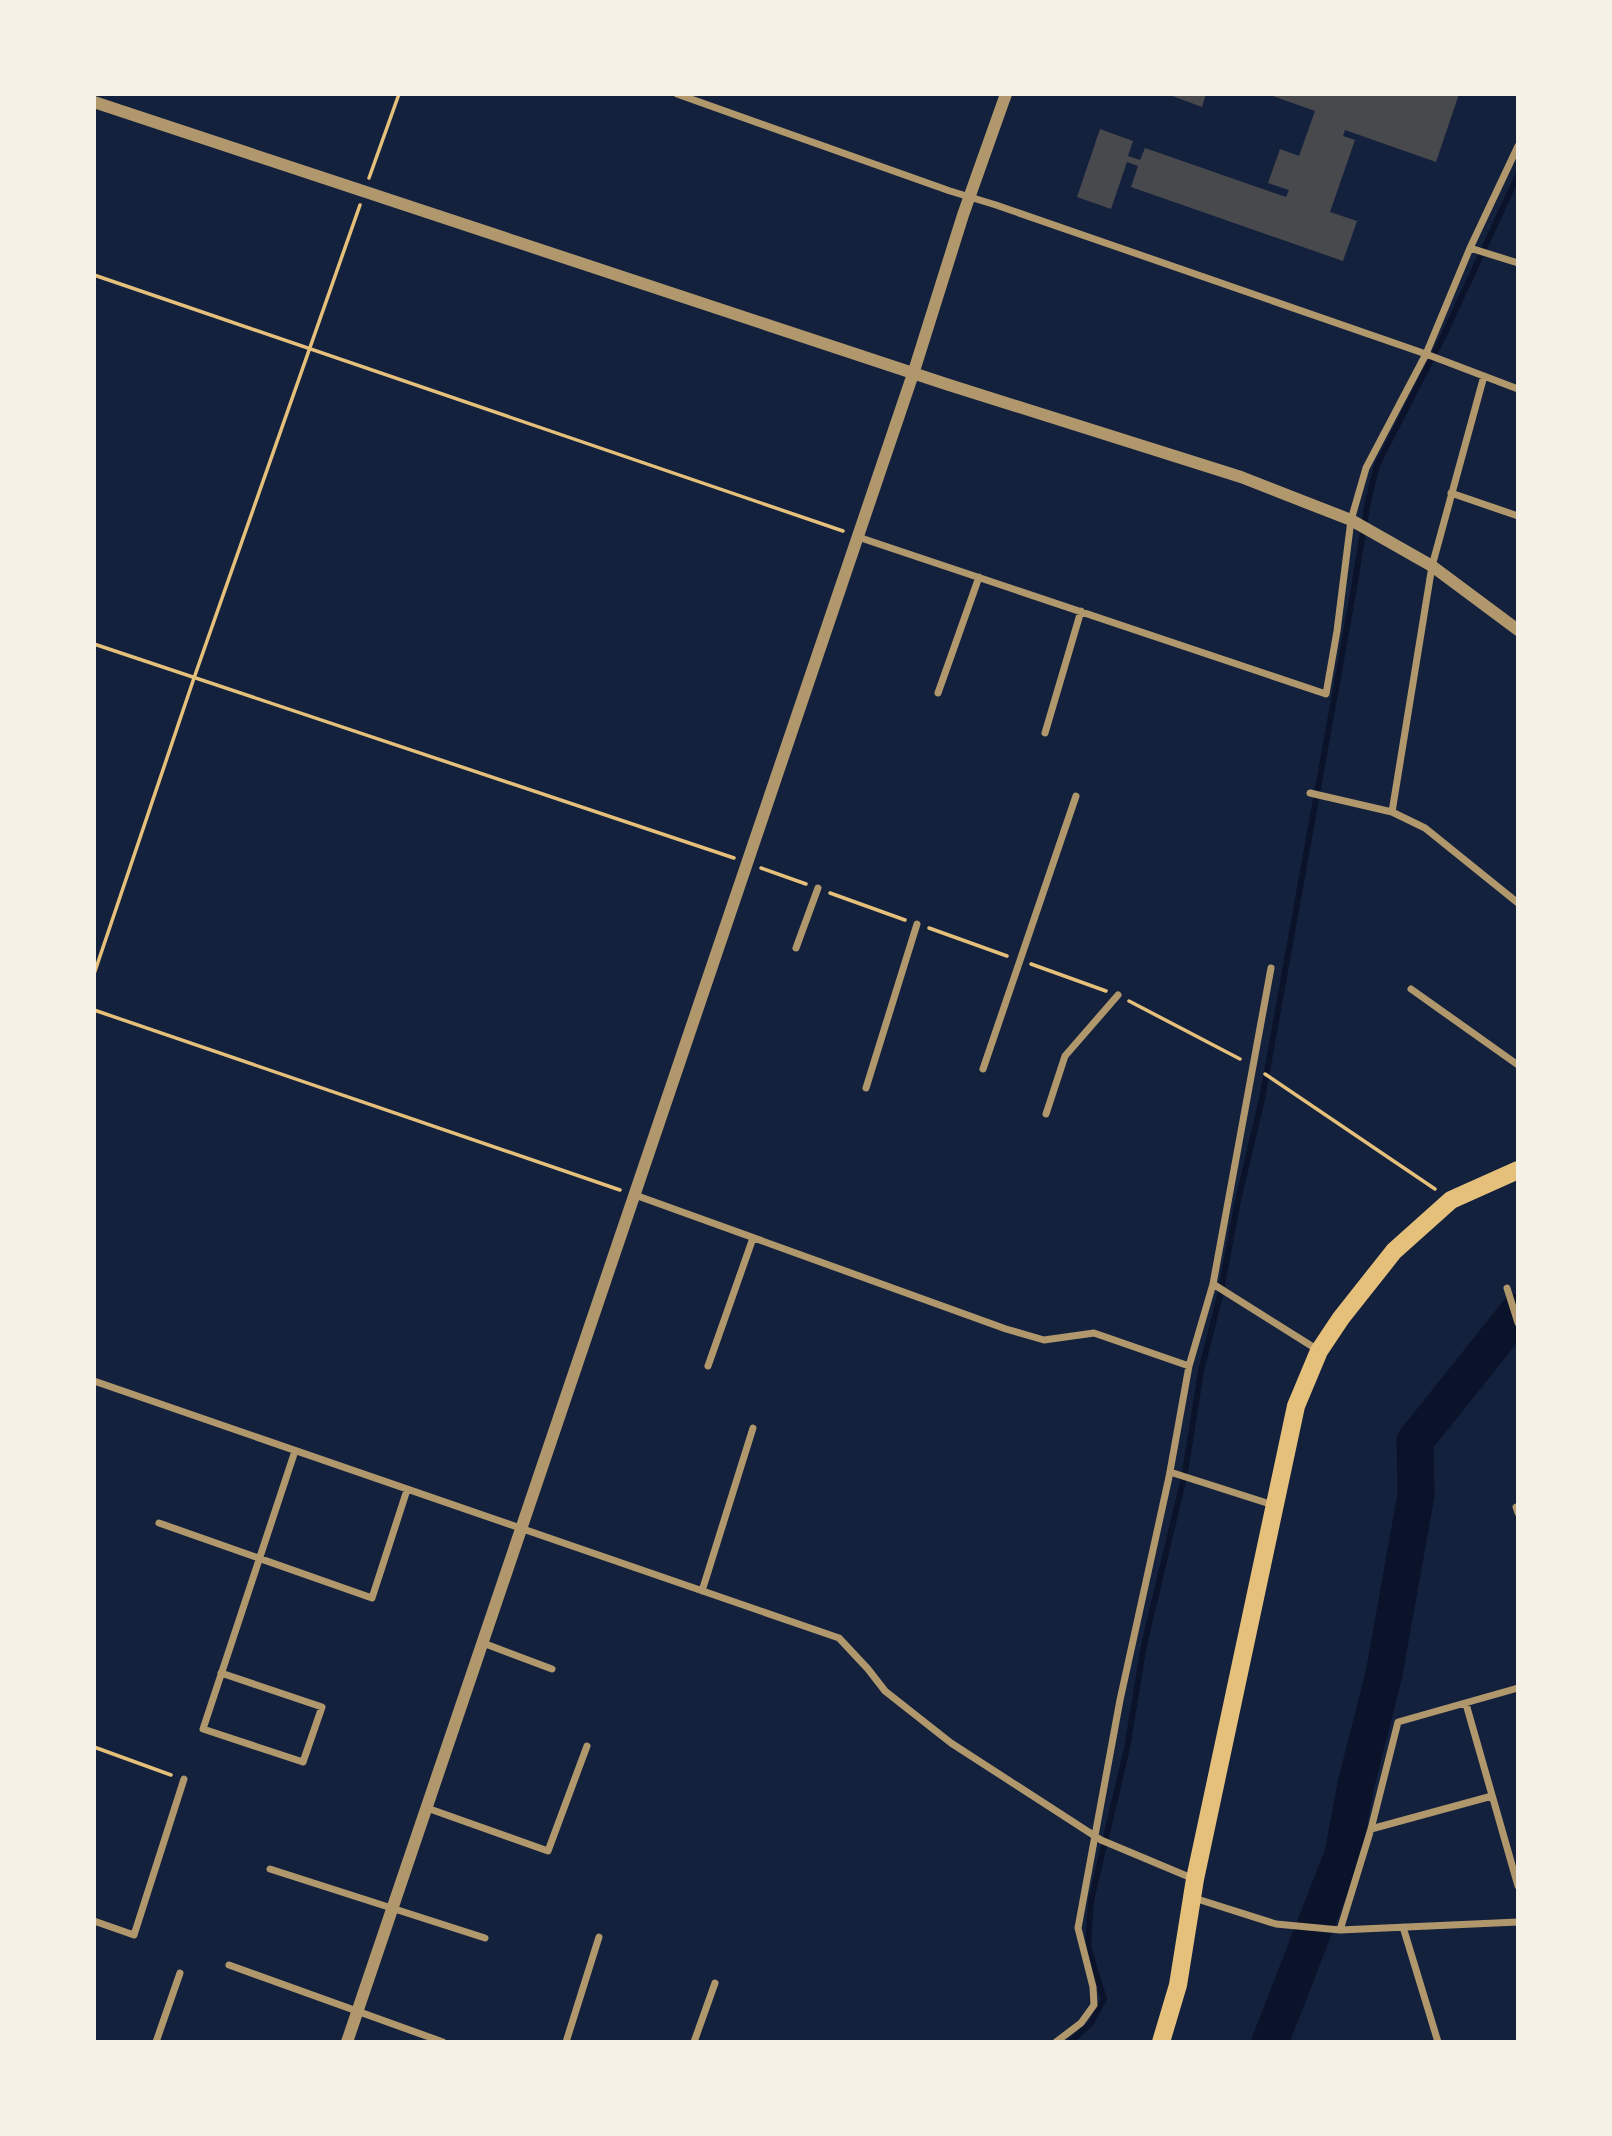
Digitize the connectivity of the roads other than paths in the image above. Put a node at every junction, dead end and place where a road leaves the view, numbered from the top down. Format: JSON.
{"nodes":[{"id":1,"x":677,"y":94,"type":"edge"},
{"id":2,"x":1006,"y":94,"type":"edge"},
{"id":3,"x":94,"y":102,"type":"edge"},
{"id":4,"x":1517,"y":146,"type":"edge"},
{"id":5,"x":971,"y":198,"type":"junction"},
{"id":6,"x":1470,"y":248,"type":"junction"},
{"id":7,"x":1517,"y":263,"type":"edge"},
{"id":8,"x":1426,"y":354,"type":"junction"},
{"id":9,"x":914,"y":372,"type":"junction"},
{"id":10,"x":1484,"y":376,"type":"junction"},
{"id":11,"x":1517,"y":389,"type":"edge"},
{"id":12,"x":1451,"y":493,"type":"junction"},
{"id":13,"x":1517,"y":516,"type":"edge"},
{"id":14,"x":1352,"y":520,"type":"junction"},
{"id":15,"x":858,"y":537,"type":"junction"},
{"id":16,"x":1432,"y":566,"type":"junction"},
{"id":17,"x":979,"y":577,"type":"junction"},
{"id":18,"x":1081,"y":611,"type":"junction"},
{"id":19,"x":1517,"y":630,"type":"edge"},
{"id":20,"x":938,"y":693,"type":"dead end"},
{"id":21,"x":1045,"y":733,"type":"dead end"},
{"id":22,"x":1310,"y":793,"type":"dead end"},
{"id":23,"x":1076,"y":796,"type":"dead end"},
{"id":24,"x":1392,"y":812,"type":"junction"},
{"id":25,"x":818,"y":888,"type":"dead end"},
{"id":26,"x":1517,"y":903,"type":"edge"},
{"id":27,"x":917,"y":924,"type":"dead end"},
{"id":28,"x":796,"y":948,"type":"dead end"},
{"id":29,"x":1271,"y":968,"type":"dead end"},
{"id":30,"x":1412,"y":989,"type":"dead end"},
{"id":31,"x":1118,"y":995,"type":"dead end"},
{"id":32,"x":1517,"y":1065,"type":"edge"},
{"id":33,"x":983,"y":1069,"type":"dead end"},
{"id":34,"x":866,"y":1088,"type":"dead end"},
{"id":35,"x":1046,"y":1114,"type":"dead end"},
{"id":36,"x":1517,"y":1170,"type":"edge"},
{"id":37,"x":635,"y":1195,"type":"junction"},
{"id":38,"x":753,"y":1238,"type":"junction"},
{"id":39,"x":1213,"y":1284,"type":"junction"},
{"id":40,"x":1507,"y":1288,"type":"dead end"},
{"id":41,"x":1517,"y":1322,"type":"edge"},
{"id":42,"x":1319,"y":1351,"type":"junction"},
{"id":43,"x":708,"y":1366,"type":"dead end"},
{"id":44,"x":1189,"y":1366,"type":"junction"},
{"id":45,"x":94,"y":1381,"type":"edge"},
{"id":46,"x":753,"y":1428,"type":"dead end"},
{"id":47,"x":295,"y":1451,"type":"junction"},
{"id":48,"x":1170,"y":1472,"type":"junction"},
{"id":49,"x":407,"y":1490,"type":"junction"},
{"id":50,"x":1274,"y":1505,"type":"junction"},
{"id":51,"x":159,"y":1522,"type":"dead end"},
{"id":52,"x":521,"y":1530,"type":"junction"},
{"id":53,"x":260,"y":1557,"type":"junction"},
{"id":54,"x":702,"y":1591,"type":"junction"},
{"id":55,"x":483,"y":1643,"type":"junction"},
{"id":56,"x":552,"y":1669,"type":"dead end"},
{"id":57,"x":222,"y":1672,"type":"junction"},
{"id":58,"x":1517,"y":1688,"type":"edge"},
{"id":59,"x":1466,"y":1704,"type":"junction"},
{"id":60,"x":587,"y":1746,"type":"dead end"},
{"id":61,"x":184,"y":1779,"type":"road end"},
{"id":62,"x":1492,"y":1797,"type":"junction"},
{"id":63,"x":427,"y":1808,"type":"junction"},
{"id":64,"x":1371,"y":1829,"type":"junction"},
{"id":65,"x":1095,"y":1836,"type":"junction"},
{"id":66,"x":270,"y":1869,"type":"dead end"},
{"id":67,"x":1517,"y":1886,"type":"edge"},
{"id":68,"x":1193,"y":1888,"type":"junction"},
{"id":69,"x":393,"y":1909,"type":"junction"},
{"id":70,"x":94,"y":1921,"type":"edge"},
{"id":71,"x":1517,"y":1923,"type":"edge"},
{"id":72,"x":1403,"y":1927,"type":"junction"},
{"id":73,"x":1340,"y":1930,"type":"junction"},
{"id":74,"x":599,"y":1937,"type":"dead end"},
{"id":75,"x":485,"y":1938,"type":"dead end"},
{"id":76,"x":229,"y":1965,"type":"dead end"},
{"id":77,"x":180,"y":1973,"type":"dead end"},
{"id":78,"x":715,"y":1983,"type":"dead end"},
{"id":79,"x":358,"y":2012,"type":"junction"},
{"id":80,"x":156,"y":2042,"type":"edge"},
{"id":81,"x":348,"y":2042,"type":"edge"},
{"id":82,"x":443,"y":2042,"type":"edge"},
{"id":83,"x":566,"y":2042,"type":"edge"},
{"id":84,"x":694,"y":2042,"type":"edge"},
{"id":85,"x":1056,"y":2042,"type":"edge"},
{"id":86,"x":1161,"y":2042,"type":"edge"},
{"id":87,"x":1438,"y":2042,"type":"edge"}],
"edges":[{"from":1,"to":5,"type":"street"},
{"from":2,"to":5,"type":"street"},
{"from":3,"to":9,"type":"street"},
{"from":4,"to":6,"type":"street"},
{"from":5,"to":8,"type":"street"},
{"from":5,"to":9,"type":"street"},
{"from":6,"to":7,"type":"street"},
{"from":6,"to":8,"type":"street"},
{"from":8,"to":10,"type":"street"},
{"from":8,"to":14,"type":"street"},
{"from":9,"to":14,"type":"street"},
{"from":9,"to":15,"type":"street"},
{"from":10,"to":11,"type":"street"},
{"from":10,"to":12,"type":"street"},
{"from":12,"to":13,"type":"street"},
{"from":12,"to":16,"type":"street"},
{"from":14,"to":16,"type":"street"},
{"from":14,"to":18,"type":"street"},
{"from":15,"to":17,"type":"street"},
{"from":15,"to":37,"type":"street"},
{"from":16,"to":19,"type":"street"},
{"from":16,"to":24,"type":"street"},
{"from":17,"to":18,"type":"street"},
{"from":17,"to":20,"type":"street"},
{"from":18,"to":21,"type":"street"},
{"from":22,"to":24,"type":"street"},
{"from":23,"to":33,"type":"street"},
{"from":24,"to":26,"type":"street"},
{"from":25,"to":28,"type":"street"},
{"from":27,"to":34,"type":"street"},
{"from":29,"to":39,"type":"street"},
{"from":30,"to":32,"type":"street"},
{"from":31,"to":35,"type":"street"},
{"from":36,"to":42,"type":"main road"},
{"from":37,"to":38,"type":"street"},
{"from":37,"to":52,"type":"street"},
{"from":38,"to":43,"type":"street"},
{"from":38,"to":44,"type":"street"},
{"from":39,"to":42,"type":"street"},
{"from":39,"to":44,"type":"street"},
{"from":40,"to":41,"type":"street"},
{"from":42,"to":50,"type":"main road"},
{"from":44,"to":48,"type":"street"},
{"from":45,"to":47,"type":"street"},
{"from":46,"to":54,"type":"street"},
{"from":47,"to":49,"type":"street"},
{"from":47,"to":53,"type":"street"},
{"from":48,"to":50,"type":"street"},
{"from":48,"to":65,"type":"street"},
{"from":49,"to":52,"type":"street"},
{"from":49,"to":53,"type":"street"},
{"from":50,"to":68,"type":"main road"},
{"from":51,"to":53,"type":"street"},
{"from":52,"to":54,"type":"street"},
{"from":52,"to":55,"type":"street"},
{"from":53,"to":57,"type":"street"},
{"from":54,"to":65,"type":"street"},
{"from":55,"to":56,"type":"street"},
{"from":55,"to":63,"type":"street"},
{"from":57,"to":57,"type":"street"},
{"from":58,"to":59,"type":"street"},
{"from":59,"to":62,"type":"street"},
{"from":59,"to":64,"type":"street"},
{"from":60,"to":63,"type":"street"},
{"from":61,"to":70,"type":"street"},
{"from":62,"to":64,"type":"street"},
{"from":62,"to":67,"type":"street"},
{"from":63,"to":69,"type":"street"},
{"from":64,"to":73,"type":"street"},
{"from":65,"to":68,"type":"street"},
{"from":65,"to":85,"type":"street"},
{"from":66,"to":69,"type":"street"},
{"from":68,"to":73,"type":"street"},
{"from":68,"to":86,"type":"main road"},
{"from":69,"to":75,"type":"street"},
{"from":69,"to":79,"type":"street"},
{"from":71,"to":72,"type":"street"},
{"from":72,"to":73,"type":"street"},
{"from":72,"to":87,"type":"street"},
{"from":74,"to":83,"type":"street"},
{"from":76,"to":79,"type":"street"},
{"from":77,"to":80,"type":"street"},
{"from":78,"to":84,"type":"street"},
{"from":79,"to":81,"type":"street"},
{"from":79,"to":82,"type":"street"}]}
